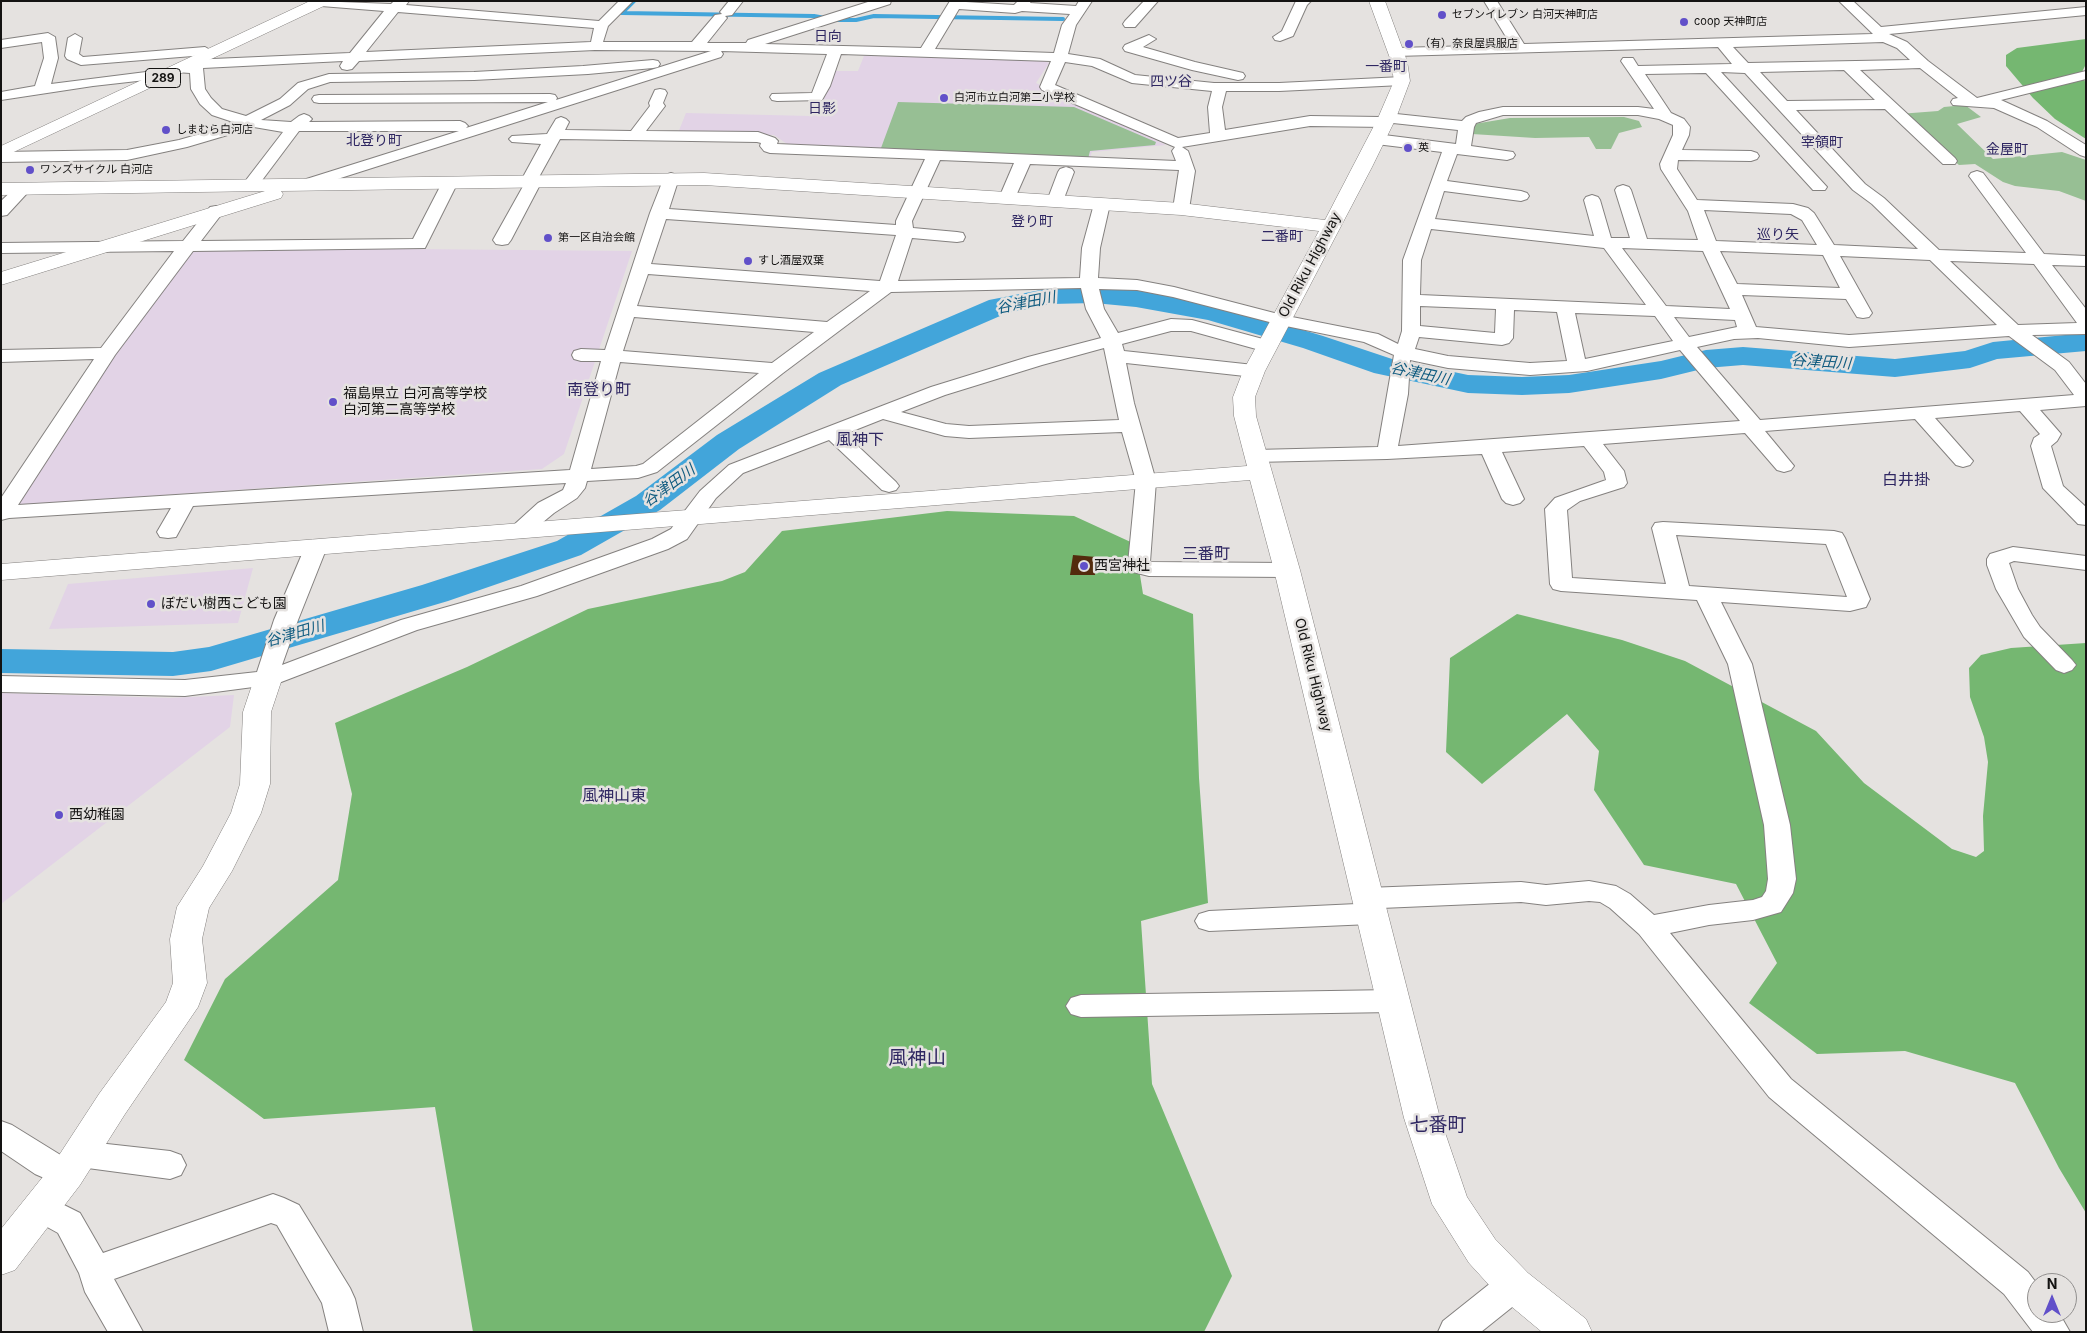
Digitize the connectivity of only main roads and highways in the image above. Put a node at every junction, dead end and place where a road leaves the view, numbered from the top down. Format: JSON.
{"nodes":[{"id":1,"x":1377,"y":1,"type":"edge"},
{"id":2,"x":322,"y":2,"type":"edge"},
{"id":3,"x":1,"y":153,"type":"edge"},
{"id":4,"x":306,"y":184,"type":"junction"},
{"id":5,"x":231,"y":185,"type":"junction"},
{"id":6,"x":1,"y":189,"type":"edge"},
{"id":7,"x":239,"y":204,"type":"junction"},
{"id":8,"x":1330,"y":226,"type":"junction"},
{"id":9,"x":1,"y":279,"type":"edge"},
{"id":10,"x":1257,"y":464,"type":"junction"},
{"id":11,"x":1,"y":572,"type":"edge"},
{"id":12,"x":269,"y":672,"type":"road end"},
{"id":13,"x":1,"y":1258,"type":"edge"},
{"id":14,"x":1572,"y":1332,"type":"edge"}],
"edges":[{"from":1,"to":8,"type":"main road","name":"Old Riku Highway"},
{"from":2,"to":3,"type":"main road","number":"289"},
{"from":4,"to":5,"type":"main road"},
{"from":4,"to":7,"type":"main road"},
{"from":4,"to":8,"type":"main road"},
{"from":5,"to":6,"type":"main road"},
{"from":5,"to":7,"type":"main road"},
{"from":7,"to":9,"type":"main road"},
{"from":8,"to":10,"type":"main road","name":"Old Riku Highway"},
{"from":10,"to":11,"type":"main road"},
{"from":10,"to":14,"type":"main road","name":"Old Riku Highway"},
{"from":12,"to":13,"type":"main road"}]}
